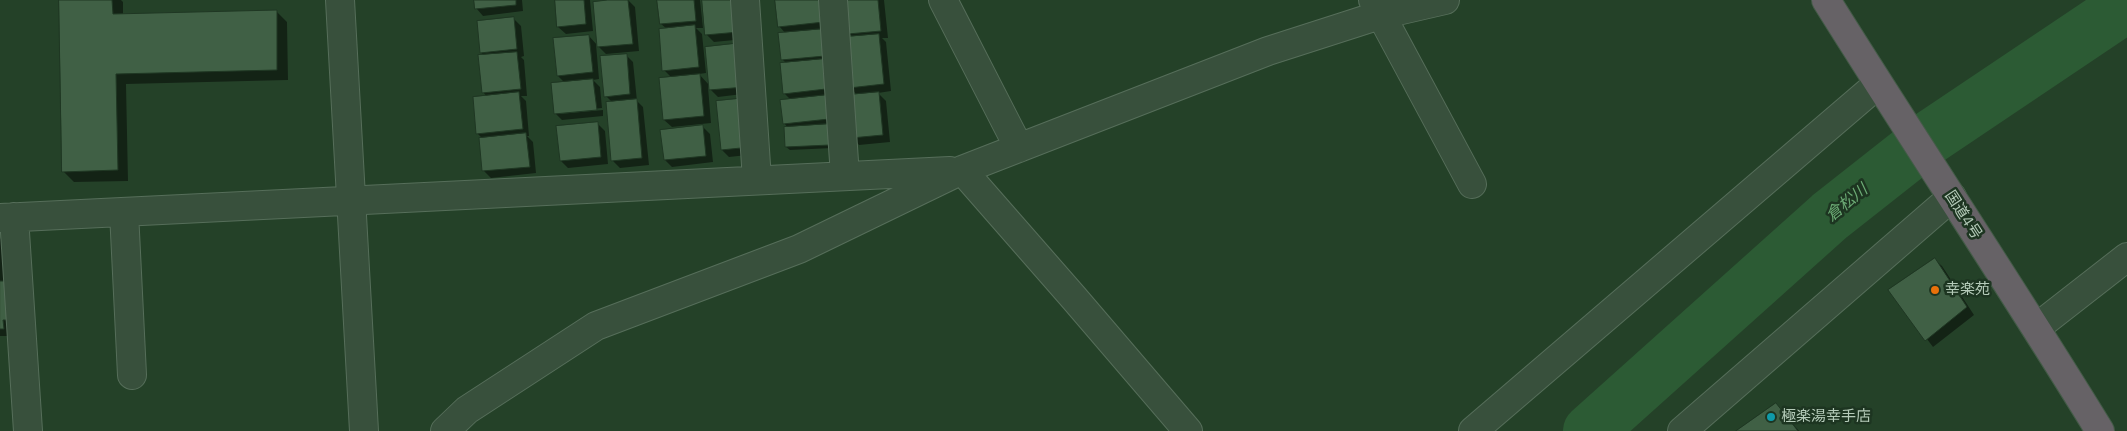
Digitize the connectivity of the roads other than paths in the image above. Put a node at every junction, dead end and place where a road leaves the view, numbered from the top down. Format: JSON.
{"nodes":[{"id":1,"x":340,"y":0,"type":"edge"},
{"id":2,"x":746,"y":0,"type":"edge"},
{"id":3,"x":834,"y":0,"type":"edge"},
{"id":4,"x":942,"y":0,"type":"edge"},
{"id":5,"x":1445,"y":0,"type":"edge"},
{"id":6,"x":1826,"y":0,"type":"edge"},
{"id":7,"x":1376,"y":8,"type":"edge"},
{"id":8,"x":1878,"y":84,"type":"junction"},
{"id":9,"x":1018,"y":148,"type":"junction"},
{"id":10,"x":962,"y":170,"type":"junction"},
{"id":11,"x":845,"y":176,"type":"junction"},
{"id":12,"x":756,"y":180,"type":"junction"},
{"id":13,"x":1472,"y":184,"type":"dead end"},
{"id":14,"x":1944,"y":186,"type":"junction"},
{"id":15,"x":352,"y":201,"type":"junction"},
{"id":16,"x":124,"y":212,"type":"junction"},
{"id":17,"x":7,"y":218,"type":"edge"},
{"id":18,"x":2127,"y":257,"type":"edge"},
{"id":19,"x":2036,"y":328,"type":"junction"},
{"id":20,"x":132,"y":375,"type":"dead end"},
{"id":21,"x":28,"y":431,"type":"edge"},
{"id":22,"x":364,"y":431,"type":"edge"},
{"id":23,"x":445,"y":431,"type":"edge"},
{"id":24,"x":1188,"y":431,"type":"edge"},
{"id":25,"x":1473,"y":431,"type":"edge"},
{"id":26,"x":1682,"y":431,"type":"edge"},
{"id":27,"x":2100,"y":431,"type":"edge"}],
"edges":[{"from":1,"to":15,"type":"street"},
{"from":2,"to":12,"type":"street"},
{"from":3,"to":11,"type":"street"},
{"from":4,"to":9,"type":"street"},
{"from":5,"to":7,"type":"street"},
{"from":6,"to":8,"type":"highway","name":"国道4号"},
{"from":7,"to":9,"type":"street"},
{"from":7,"to":13,"type":"street"},
{"from":8,"to":14,"type":"highway","name":"国道4号"},
{"from":8,"to":25,"type":"street"},
{"from":9,"to":10,"type":"street"},
{"from":10,"to":11,"type":"street"},
{"from":10,"to":23,"type":"street"},
{"from":10,"to":24,"type":"street"},
{"from":11,"to":12,"type":"street"},
{"from":12,"to":15,"type":"street"},
{"from":14,"to":19,"type":"highway","name":"国道4号"},
{"from":14,"to":26,"type":"street"},
{"from":15,"to":16,"type":"street"},
{"from":15,"to":22,"type":"street"},
{"from":16,"to":17,"type":"street"},
{"from":16,"to":20,"type":"street"},
{"from":17,"to":21,"type":"street"},
{"from":18,"to":19,"type":"street"},
{"from":19,"to":27,"type":"highway","name":"国道4号"}]}
